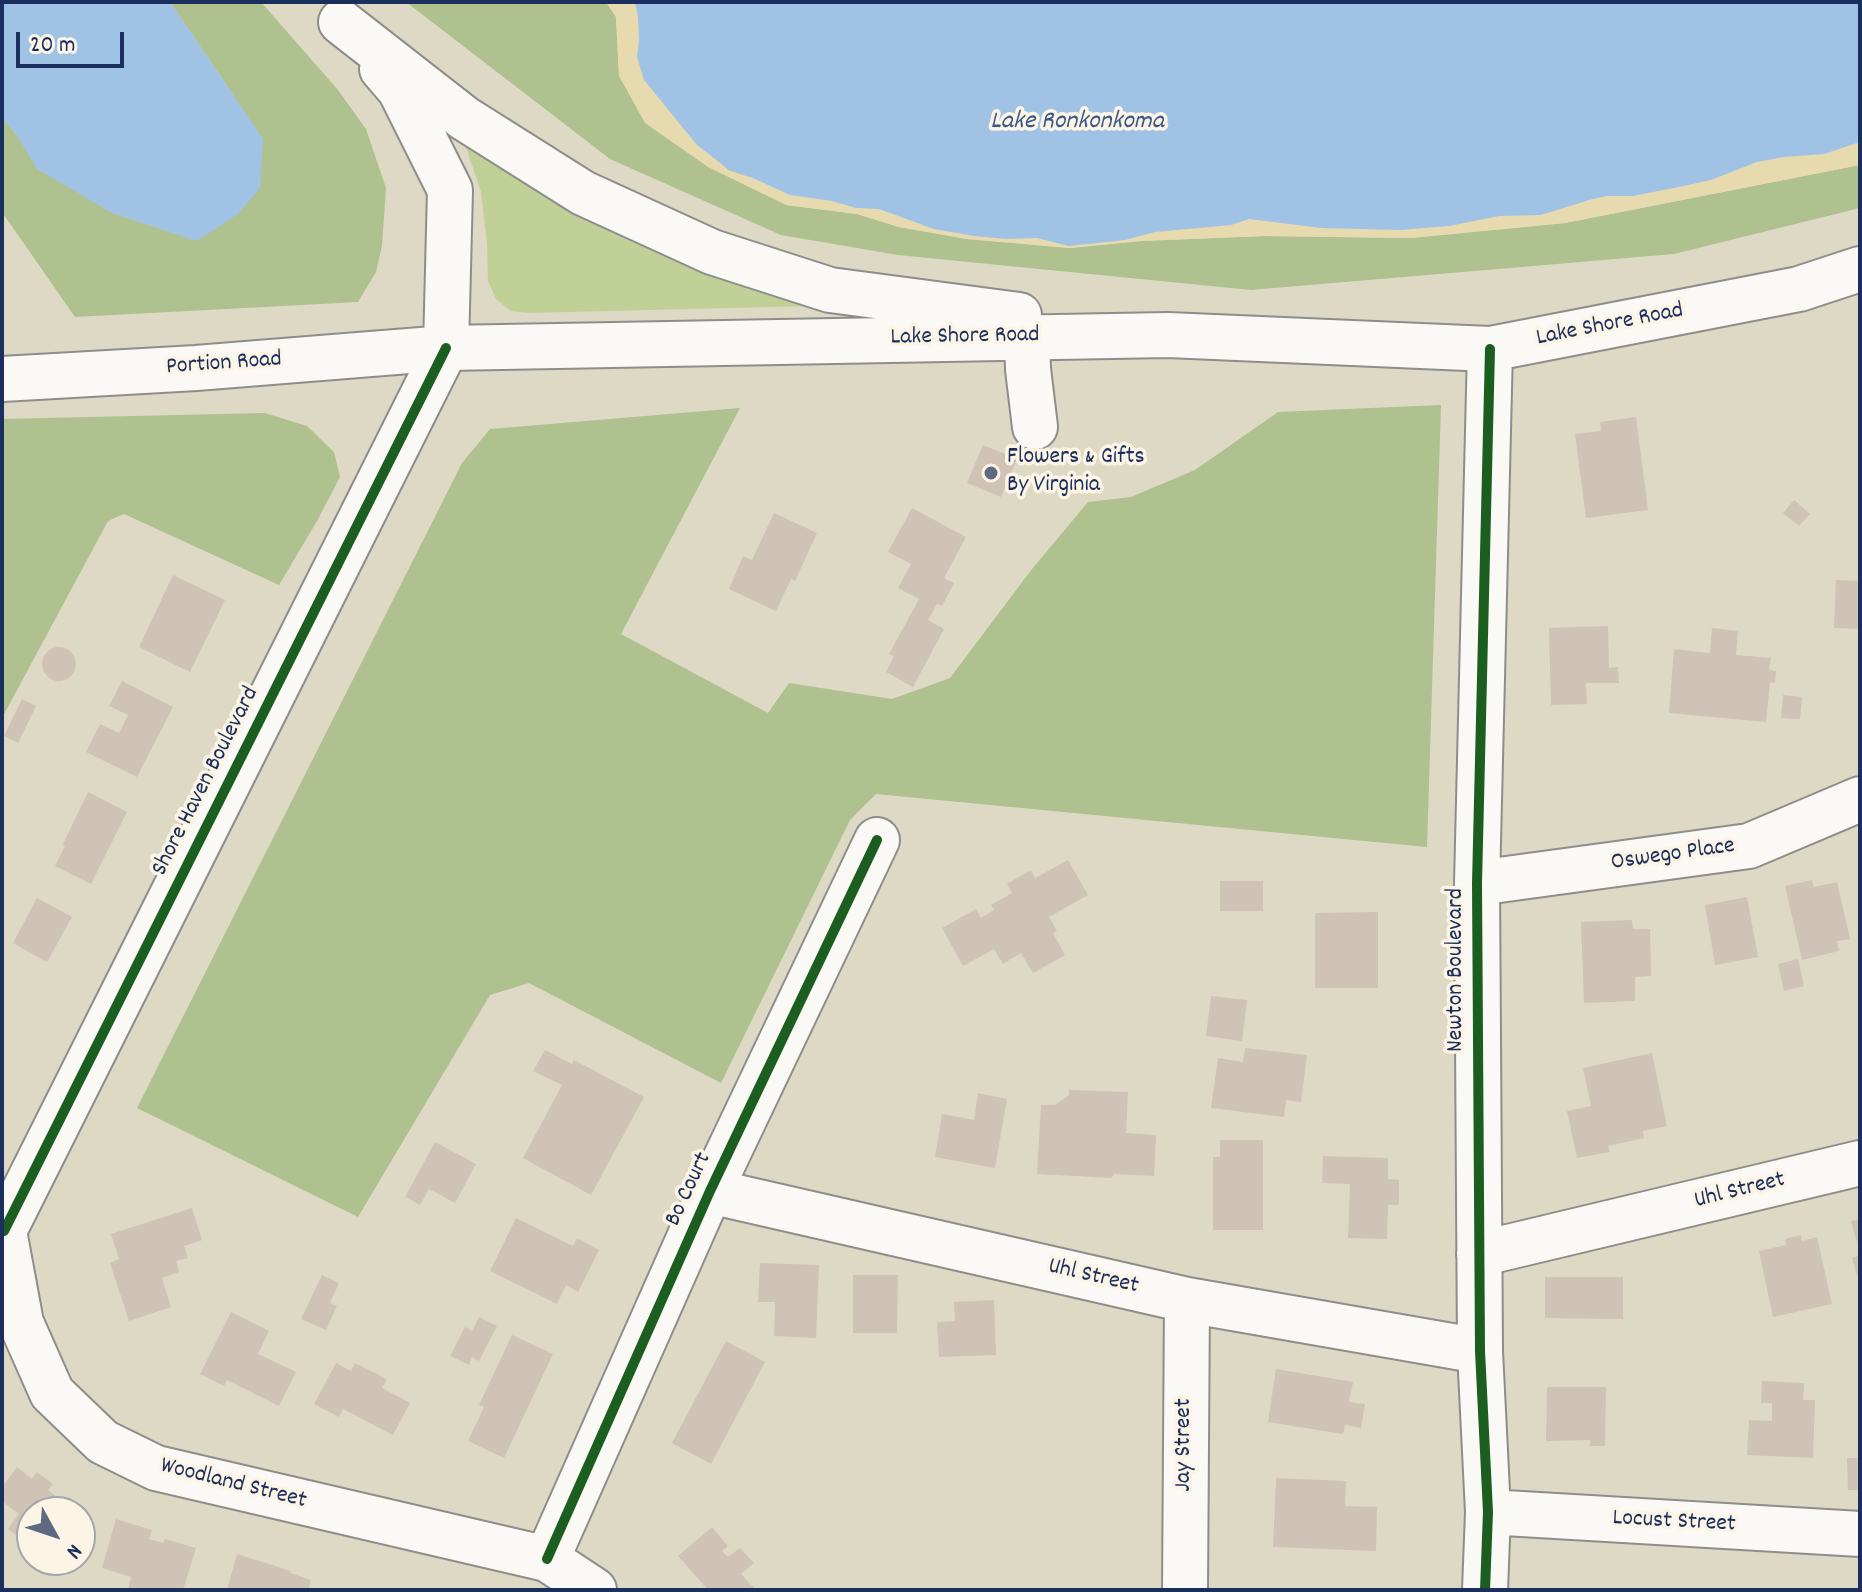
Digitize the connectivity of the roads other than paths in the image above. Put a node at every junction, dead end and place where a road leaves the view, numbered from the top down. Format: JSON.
{"nodes":[{"id":1,"x":333,"y":12,"type":"edge"},
{"id":2,"x":1860,"y":269,"type":"edge"},
{"id":3,"x":1168,"y":335,"type":"junction"},
{"id":4,"x":1027,"y":337,"type":"junction"},
{"id":5,"x":446,"y":348,"type":"junction"},
{"id":6,"x":1490,"y":349,"type":"junction"},
{"id":7,"x":2,"y":379,"type":"edge"},
{"id":8,"x":1035,"y":427,"type":"dead end"},
{"id":9,"x":1860,"y":799,"type":"edge"},
{"id":10,"x":877,"y":840,"type":"dead end"},
{"id":11,"x":1477,"y":883,"type":"junction"},
{"id":12,"x":1860,"y":1163,"type":"edge"},
{"id":13,"x":710,"y":1191,"type":"junction"},
{"id":14,"x":3,"y":1231,"type":"edge"},
{"id":15,"x":1479,"y":1254,"type":"junction"},
{"id":16,"x":1187,"y":1300,"type":"junction"},
{"id":17,"x":1480,"y":1351,"type":"junction"},
{"id":18,"x":1488,"y":1512,"type":"junction"},
{"id":19,"x":1860,"y":1534,"type":"edge"},
{"id":20,"x":547,"y":1559,"type":"junction"},
{"id":21,"x":594,"y":1590,"type":"edge"},
{"id":22,"x":1185,"y":1590,"type":"edge"},
{"id":23,"x":1485,"y":1590,"type":"edge"}],
"edges":[{"from":1,"to":3,"type":"street"},
{"from":1,"to":5,"type":"street"},
{"from":2,"to":6,"type":"street","name":"Lake Shore Road"},
{"from":3,"to":4,"type":"street","name":"Lake Shore Road"},
{"from":3,"to":6,"type":"street","name":"Lake Shore Road"},
{"from":4,"to":5,"type":"street","name":"Lake Shore Road"},
{"from":4,"to":8,"type":"street"},
{"from":5,"to":7,"type":"street","name":"Portion Road"},
{"from":5,"to":14,"type":"street","name":"Shore Haven Boulevard"},
{"from":6,"to":11,"type":"street","name":"Newton Boulevard"},
{"from":9,"to":11,"type":"street","name":"Oswego Place"},
{"from":10,"to":13,"type":"street","name":"Bo Court"},
{"from":11,"to":15,"type":"street","name":"Newton Boulevard"},
{"from":12,"to":15,"type":"street","name":"Uhl Street"},
{"from":13,"to":16,"type":"street","name":"Uhl Street"},
{"from":13,"to":20,"type":"street","name":"Bo Court"},
{"from":14,"to":20,"type":"street","name":"Woodland Street"},
{"from":15,"to":17,"type":"street","name":"Newton Boulevard"},
{"from":16,"to":17,"type":"street","name":"Uhl Street"},
{"from":16,"to":22,"type":"street","name":"Jay Street"},
{"from":17,"to":18,"type":"street","name":"Newton Boulevard"},
{"from":18,"to":19,"type":"street","name":"Locust Street"},
{"from":18,"to":23,"type":"street","name":"Newton Boulevard"},
{"from":20,"to":21,"type":"street","name":"Woodland Street"}]}
